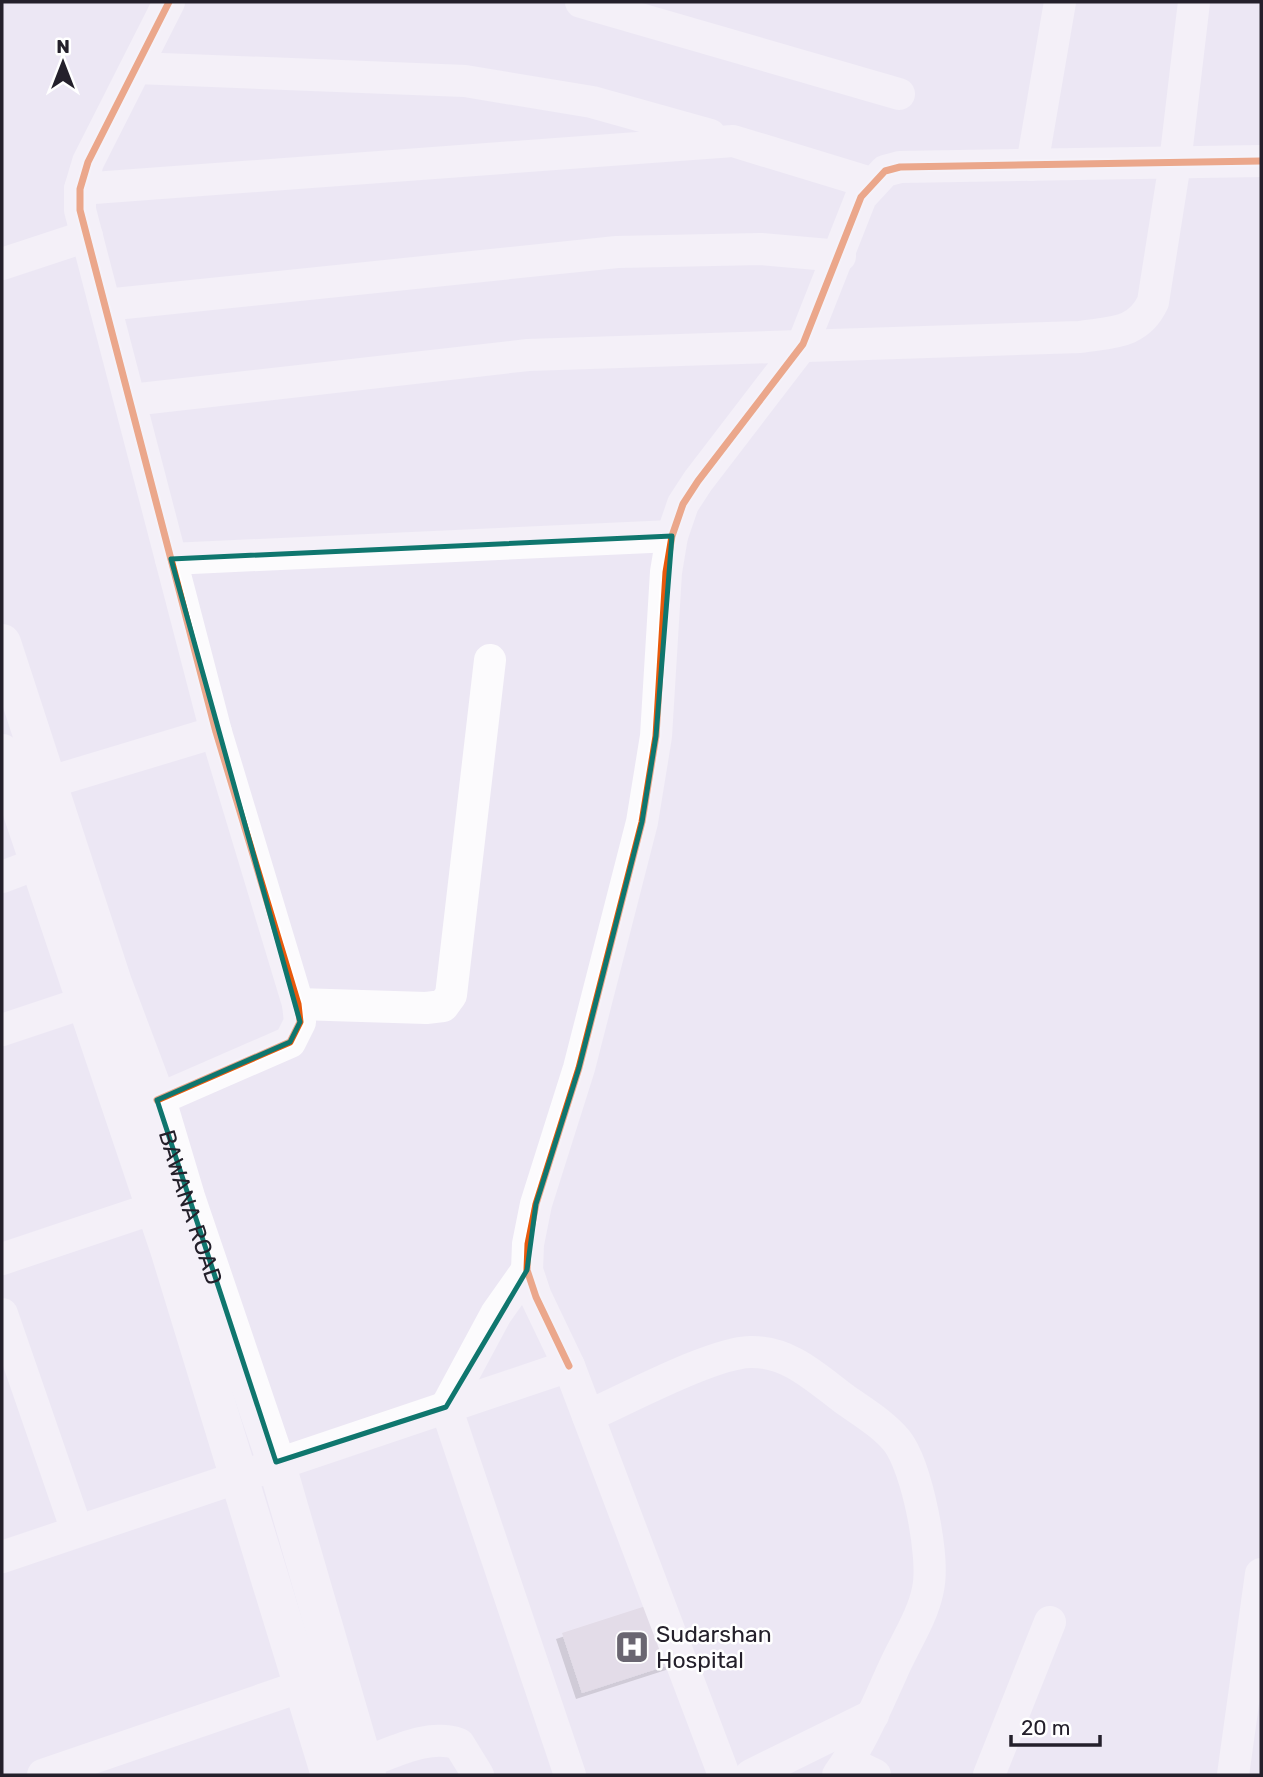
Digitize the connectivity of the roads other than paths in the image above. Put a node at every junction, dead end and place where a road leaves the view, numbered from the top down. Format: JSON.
{"nodes":[{"id":1,"x":169,"y":2,"type":"edge"},
{"id":2,"x":580,"y":2,"type":"edge"},
{"id":3,"x":1060,"y":2,"type":"edge"},
{"id":4,"x":1194,"y":2,"type":"edge"},
{"id":5,"x":137,"y":68,"type":"junction"},
{"id":6,"x":899,"y":94,"type":"dead end"},
{"id":7,"x":733,"y":141,"type":"junction"},
{"id":8,"x":1261,"y":161,"type":"edge"},
{"id":9,"x":1175,"y":163,"type":"junction"},
{"id":10,"x":1032,"y":165,"type":"junction"},
{"id":11,"x":871,"y":183,"type":"junction"},
{"id":12,"x":80,"y":189,"type":"junction"},
{"id":13,"x":87,"y":236,"type":"junction"},
{"id":14,"x":840,"y":256,"type":"junction"},
{"id":15,"x":2,"y":264,"type":"edge"},
{"id":16,"x":105,"y":305,"type":"junction"},
{"id":17,"x":803,"y":344,"type":"junction"},
{"id":18,"x":131,"y":400,"type":"junction"},
{"id":19,"x":671,"y":536,"type":"junction"},
{"id":20,"x":171,"y":559,"type":"junction"},
{"id":21,"x":2,"y":643,"type":"edge"},
{"id":22,"x":490,"y":660,"type":"dead end"},
{"id":23,"x":216,"y":732,"type":"junction"},
{"id":24,"x":2,"y":753,"type":"edge"},
{"id":25,"x":32,"y":788,"type":"junction"},
{"id":26,"x":39,"y":863,"type":"junction"},
{"id":27,"x":2,"y":877,"type":"edge"},
{"id":28,"x":86,"y":1002,"type":"junction"},
{"id":29,"x":298,"y":1004,"type":"junction"},
{"id":30,"x":2,"y":1030,"type":"edge"},
{"id":31,"x":157,"y":1100,"type":"junction"},
{"id":32,"x":170,"y":1202,"type":"junction"},
{"id":33,"x":2,"y":1259,"type":"edge"},
{"id":34,"x":527,"y":1270,"type":"junction"},
{"id":35,"x":2,"y":1314,"type":"edge"},
{"id":36,"x":569,"y":1366,"type":"junction"},
{"id":37,"x":446,"y":1407,"type":"junction"},
{"id":38,"x":588,"y":1416,"type":"junction"},
{"id":39,"x":276,"y":1462,"type":"junction"},
{"id":40,"x":238,"y":1475,"type":"junction"},
{"id":41,"x":77,"y":1531,"type":"junction"},
{"id":42,"x":2,"y":1557,"type":"edge"},
{"id":43,"x":1261,"y":1574,"type":"edge"},
{"id":44,"x":1050,"y":1622,"type":"dead end"},
{"id":45,"x":302,"y":1686,"type":"junction"},
{"id":46,"x":873,"y":1715,"type":"junction"},
{"id":47,"x":353,"y":1771,"type":"edge"},
{"id":48,"x":854,"y":1771,"type":"edge"},
{"id":49,"x":43,"y":1775,"type":"edge"},
{"id":50,"x":478,"y":1775,"type":"edge"},
{"id":51,"x":570,"y":1775,"type":"edge"},
{"id":52,"x":724,"y":1775,"type":"edge"},
{"id":53,"x":751,"y":1775,"type":"edge"},
{"id":54,"x":989,"y":1775,"type":"edge"},
{"id":55,"x":1233,"y":1775,"type":"edge"}],
"edges":[{"from":1,"to":5,"type":"street"},
{"from":2,"to":6,"type":"street"},
{"from":3,"to":10,"type":"street"},
{"from":4,"to":9,"type":"street"},
{"from":5,"to":7,"type":"street"},
{"from":5,"to":12,"type":"street"},
{"from":7,"to":11,"type":"street"},
{"from":7,"to":12,"type":"street"},
{"from":8,"to":9,"type":"street"},
{"from":9,"to":10,"type":"street"},
{"from":9,"to":17,"type":"street"},
{"from":10,"to":11,"type":"street"},
{"from":11,"to":14,"type":"street"},
{"from":12,"to":13,"type":"street"},
{"from":13,"to":15,"type":"street"},
{"from":13,"to":16,"type":"street"},
{"from":14,"to":16,"type":"street"},
{"from":14,"to":17,"type":"street"},
{"from":16,"to":18,"type":"street"},
{"from":17,"to":18,"type":"street"},
{"from":17,"to":19,"type":"street"},
{"from":18,"to":20,"type":"street"},
{"from":19,"to":20,"type":"street"},
{"from":19,"to":34,"type":"street"},
{"from":20,"to":23,"type":"street"},
{"from":21,"to":25,"type":"street","name":"BAWANA ROAD"},
{"from":22,"to":29,"type":"street"},
{"from":23,"to":25,"type":"street"},
{"from":23,"to":29,"type":"street"},
{"from":24,"to":25,"type":"street","name":"BAWANA ROAD"},
{"from":25,"to":26,"type":"street","name":"BAWANA ROAD"},
{"from":25,"to":31,"type":"street","name":"BAWANA ROAD"},
{"from":26,"to":27,"type":"street"},
{"from":26,"to":28,"type":"street","name":"BAWANA ROAD"},
{"from":28,"to":30,"type":"street"},
{"from":28,"to":32,"type":"street","name":"BAWANA ROAD"},
{"from":29,"to":31,"type":"street"},
{"from":31,"to":32,"type":"street","name":"BAWANA ROAD"},
{"from":32,"to":33,"type":"street"},
{"from":32,"to":39,"type":"street","name":"BAWANA ROAD"},
{"from":32,"to":40,"type":"street","name":"BAWANA ROAD"},
{"from":34,"to":36,"type":"street"},
{"from":34,"to":37,"type":"street"},
{"from":35,"to":41,"type":"street"},
{"from":36,"to":37,"type":"street"},
{"from":36,"to":38,"type":"street"},
{"from":37,"to":39,"type":"street"},
{"from":37,"to":51,"type":"street"},
{"from":38,"to":46,"type":"street"},
{"from":38,"to":52,"type":"street"},
{"from":39,"to":40,"type":"street"},
{"from":39,"to":47,"type":"street","name":"BAWANA ROAD"},
{"from":40,"to":41,"type":"street"},
{"from":40,"to":45,"type":"street","name":"BAWANA ROAD"},
{"from":41,"to":42,"type":"street"},
{"from":43,"to":55,"type":"street"},
{"from":44,"to":54,"type":"street"},
{"from":45,"to":47,"type":"street","name":"BAWANA ROAD"},
{"from":45,"to":49,"type":"street"},
{"from":46,"to":48,"type":"street"},
{"from":46,"to":53,"type":"street"},
{"from":47,"to":50,"type":"street"}]}
